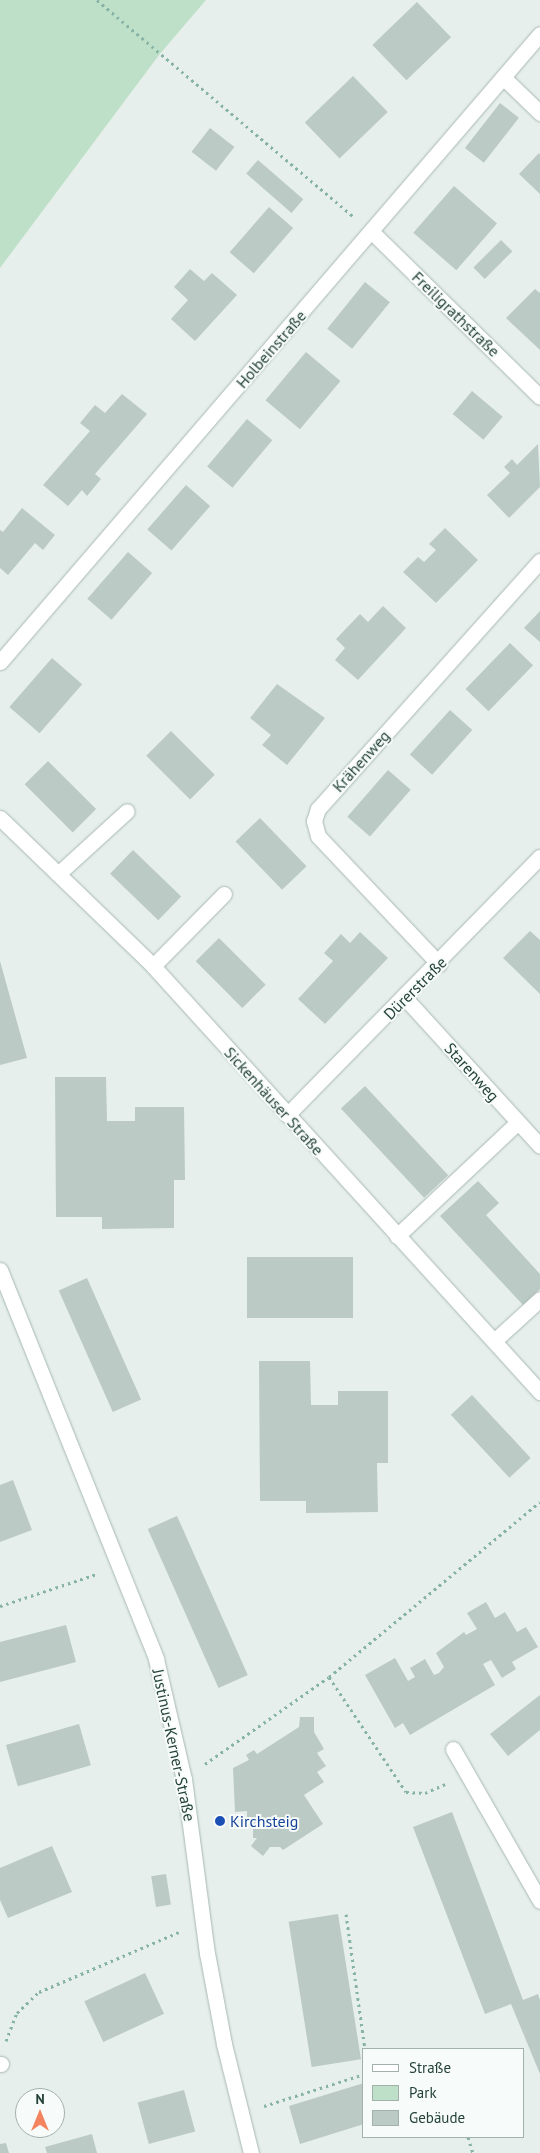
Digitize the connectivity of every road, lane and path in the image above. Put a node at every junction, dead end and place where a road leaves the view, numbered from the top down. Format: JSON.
{"nodes":[{"id":1,"x":97,"y":0,"type":"edge"},
{"id":2,"x":540,"y":34,"type":"edge"},
{"id":3,"x":503,"y":77,"type":"junction"},
{"id":4,"x":540,"y":114,"type":"edge"},
{"id":5,"x":372,"y":232,"type":"junction"},
{"id":6,"x":540,"y":397,"type":"edge"},
{"id":7,"x":540,"y":561,"type":"edge"},
{"id":8,"x":0,"y":662,"type":"edge"},
{"id":9,"x":126,"y":811,"type":"dead end"},
{"id":10,"x":0,"y":818,"type":"edge"},
{"id":11,"x":540,"y":857,"type":"edge"},
{"id":12,"x":58,"y":874,"type":"junction"},
{"id":13,"x":224,"y":894,"type":"dead end"},
{"id":14,"x":438,"y":964,"type":"junction"},
{"id":15,"x":153,"y":966,"type":"junction"},
{"id":16,"x":405,"y":998,"type":"junction"},
{"id":17,"x":286,"y":1115,"type":"junction"},
{"id":18,"x":518,"y":1122,"type":"junction"},
{"id":19,"x":540,"y":1146,"type":"edge"},
{"id":20,"x":397,"y":1236,"type":"junction"},
{"id":21,"x":0,"y":1270,"type":"edge"},
{"id":22,"x":540,"y":1300,"type":"edge"},
{"id":23,"x":494,"y":1341,"type":"junction"},
{"id":24,"x":540,"y":1392,"type":"edge"},
{"id":25,"x":540,"y":1502,"type":"edge"},
{"id":26,"x":121,"y":1566,"type":"junction"},
{"id":27,"x":0,"y":1606,"type":"edge"},
{"id":28,"x":329,"y":1677,"type":"junction"},
{"id":29,"x":453,"y":1749,"type":"dead end"},
{"id":30,"x":467,"y":1774,"type":"junction"},
{"id":31,"x":184,"y":1779,"type":"junction"},
{"id":32,"x":540,"y":1901,"type":"edge"},
{"id":33,"x":346,"y":1914,"type":"dead end"},
{"id":34,"x":203,"y":1922,"type":"junction"},
{"id":35,"x":366,"y":2048,"type":"edge"},
{"id":36,"x":0,"y":2064,"type":"edge"},
{"id":37,"x":362,"y":2075,"type":"edge"},
{"id":38,"x":279,"y":2101,"type":"dead end"},
{"id":39,"x":468,"y":2138,"type":"edge"},
{"id":40,"x":251,"y":2153,"type":"edge"},
{"id":41,"x":473,"y":2153,"type":"edge"}],
"edges":[{"from":1,"to":5,"type":"path"},
{"from":2,"to":3,"type":"street","name":"Holbeinstraße"},
{"from":3,"to":4,"type":"street"},
{"from":3,"to":5,"type":"street","name":"Holbeinstraße"},
{"from":5,"to":6,"type":"street","name":"Freiligrathstraße"},
{"from":5,"to":8,"type":"street","name":"Holbeinstraße"},
{"from":7,"to":14,"type":"street","name":"Krähenweg"},
{"from":9,"to":12,"type":"street"},
{"from":10,"to":12,"type":"street","name":"Sickenhäuser Straße"},
{"from":11,"to":14,"type":"street","name":"Dürerstraße"},
{"from":12,"to":15,"type":"street","name":"Sickenhäuser Straße"},
{"from":13,"to":15,"type":"street"},
{"from":14,"to":16,"type":"street","name":"Dürerstraße"},
{"from":15,"to":17,"type":"street","name":"Sickenhäuser Straße"},
{"from":16,"to":17,"type":"street","name":"Dürerstraße"},
{"from":16,"to":18,"type":"street","name":"Starenweg"},
{"from":17,"to":20,"type":"street","name":"Sickenhäuser Straße"},
{"from":18,"to":19,"type":"street","name":"Starenweg"},
{"from":18,"to":20,"type":"street"},
{"from":20,"to":23,"type":"street","name":"Sickenhäuser Straße"},
{"from":21,"to":26,"type":"street","name":"Justinus-Kerner-Straße"},
{"from":22,"to":23,"type":"street"},
{"from":23,"to":24,"type":"street","name":"Sickenhäuser Straße"},
{"from":25,"to":28,"type":"path"},
{"from":26,"to":27,"type":"path"},
{"from":26,"to":31,"type":"street","name":"Justinus-Kerner-Straße"},
{"from":28,"to":30,"type":"path"},
{"from":28,"to":31,"type":"path"},
{"from":29,"to":30,"type":"street"},
{"from":30,"to":32,"type":"street"},
{"from":31,"to":34,"type":"street","name":"Justinus-Kerner-Straße"},
{"from":33,"to":35,"type":"path"},
{"from":34,"to":36,"type":"path"},
{"from":34,"to":40,"type":"street","name":"Justinus-Kerner-Straße"},
{"from":37,"to":38,"type":"path"},
{"from":39,"to":41,"type":"path"}]}
